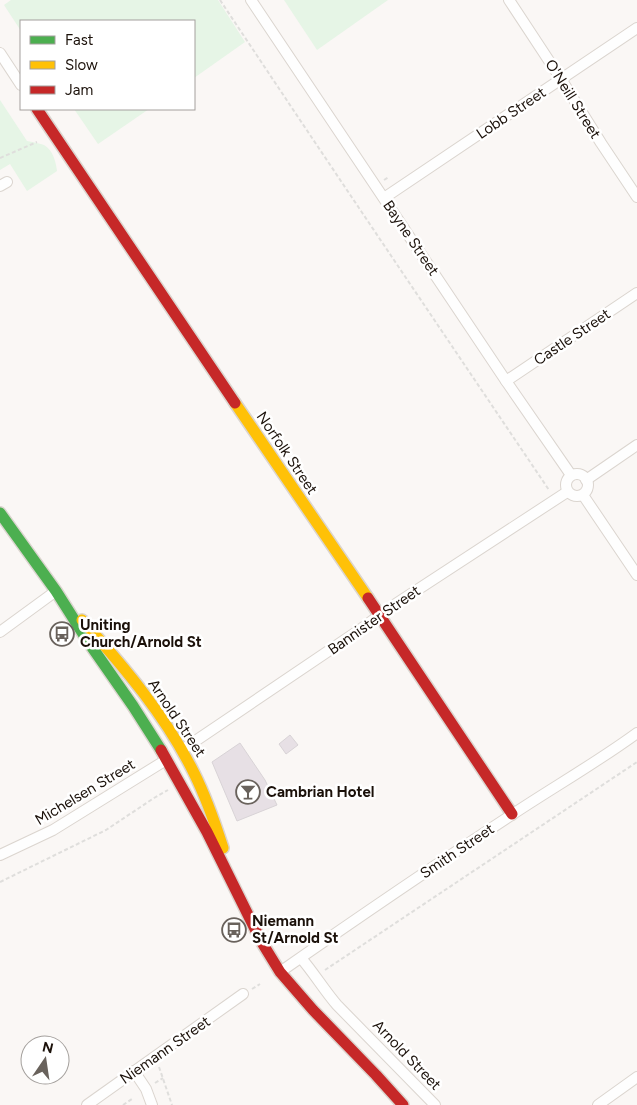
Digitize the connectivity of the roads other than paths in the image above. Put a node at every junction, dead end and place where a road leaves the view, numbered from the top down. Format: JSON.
{"nodes":[{"id":1,"x":251,"y":0,"type":"edge"},
{"id":2,"x":509,"y":0,"type":"edge"},
{"id":3,"x":637,"y":28,"type":"edge"},
{"id":4,"x":0,"y":52,"type":"edge"},
{"id":5,"x":561,"y":79,"type":"junction"},
{"id":6,"x":20,"y":83,"type":"edge"},
{"id":7,"x":38,"y":110,"type":"edge"},
{"id":8,"x":637,"y":197,"type":"edge"},
{"id":9,"x":384,"y":198,"type":"junction"},
{"id":10,"x":637,"y":293,"type":"edge"},
{"id":11,"x":506,"y":381,"type":"junction"},
{"id":12,"x":637,"y":445,"type":"edge"},
{"id":13,"x":571,"y":476,"type":"junction"},
{"id":14,"x":586,"y":480,"type":"junction"},
{"id":15,"x":567,"y":492,"type":"junction"},
{"id":16,"x":583,"y":494,"type":"junction"},
{"id":17,"x":0,"y":513,"type":"edge"},
{"id":18,"x":637,"y":575,"type":"edge"},
{"id":19,"x":56,"y":591,"type":"junction"},
{"id":20,"x":379,"y":615,"type":"junction"},
{"id":21,"x":0,"y":632,"type":"edge"},
{"id":22,"x":637,"y":733,"type":"edge"},
{"id":23,"x":182,"y":750,"type":"junction"},
{"id":24,"x":166,"y":760,"type":"junction"},
{"id":25,"x":512,"y":814,"type":"junction"},
{"id":26,"x":0,"y":855,"type":"edge"},
{"id":27,"x":234,"y":885,"type":"junction"},
{"id":28,"x":301,"y":958,"type":"junction"},
{"id":29,"x":280,"y":972,"type":"junction"},
{"id":30,"x":244,"y":994,"type":"dead end"},
{"id":31,"x":134,"y":1071,"type":"junction"},
{"id":32,"x":376,"y":1075,"type":"junction"},
{"id":33,"x":637,"y":1077,"type":"edge"},
{"id":34,"x":87,"y":1105,"type":"edge"},
{"id":35,"x":152,"y":1105,"type":"edge"},
{"id":36,"x":403,"y":1105,"type":"edge"},
{"id":37,"x":412,"y":1105,"type":"edge"},
{"id":38,"x":435,"y":1105,"type":"edge"},
{"id":39,"x":598,"y":1105,"type":"edge"}],
"edges":[{"from":1,"to":9,"type":"street","name":"Bayne Street"},
{"from":2,"to":5,"type":"street","name":"O'Neill Street"},
{"from":3,"to":5,"type":"street","name":"Lobb Street"},
{"from":4,"to":6,"type":"street"},
{"from":5,"to":8,"type":"street","name":"O'Neill Street"},
{"from":5,"to":9,"type":"street","name":"Lobb Street"},
{"from":7,"to":20,"type":"main road","name":"Norfolk Street"},
{"from":9,"to":11,"type":"street","name":"Bayne Street"},
{"from":10,"to":11,"type":"street","name":"Castle Street"},
{"from":11,"to":13,"type":"street","name":"Bayne Street"},
{"from":12,"to":14,"type":"street"},
{"from":13,"to":14,"type":"street"},
{"from":13,"to":15,"type":"street"},
{"from":14,"to":16,"type":"street"},
{"from":15,"to":16,"type":"street"},
{"from":15,"to":20,"type":"street","name":"Bannister Street"},
{"from":16,"to":18,"type":"street"},
{"from":17,"to":19,"type":"main road","name":"Arnold Street"},
{"from":19,"to":21,"type":"street"},
{"from":19,"to":23,"type":"main road","name":"Arnold Street"},
{"from":19,"to":24,"type":"main road","name":"Arnold Street"},
{"from":20,"to":23,"type":"street","name":"Bannister Street"},
{"from":20,"to":25,"type":"main road","name":"Norfolk Street"},
{"from":22,"to":25,"type":"street","name":"Smith Street"},
{"from":23,"to":24,"type":"main road","name":"Michelsen Street"},
{"from":23,"to":27,"type":"main road","name":"Arnold Street"},
{"from":24,"to":26,"type":"street","name":"Michelsen Street"},
{"from":24,"to":27,"type":"main road","name":"Arnold Street"},
{"from":25,"to":28,"type":"street","name":"Smith Street"},
{"from":27,"to":29,"type":"main road","name":"Arnold Street"},
{"from":28,"to":29,"type":"street","name":"Smith Street"},
{"from":28,"to":38,"type":"street","name":"Arnold Street"},
{"from":29,"to":32,"type":"main road","name":"Arnold Street"},
{"from":30,"to":31,"type":"street","name":"Niemann Street"},
{"from":31,"to":34,"type":"street","name":"Niemann Street"},
{"from":31,"to":35,"type":"street"},
{"from":32,"to":36,"type":"main road","name":"Arnold Street"},
{"from":32,"to":37,"type":"main road","name":"Arnold Street"},
{"from":33,"to":39,"type":"street"}]}
